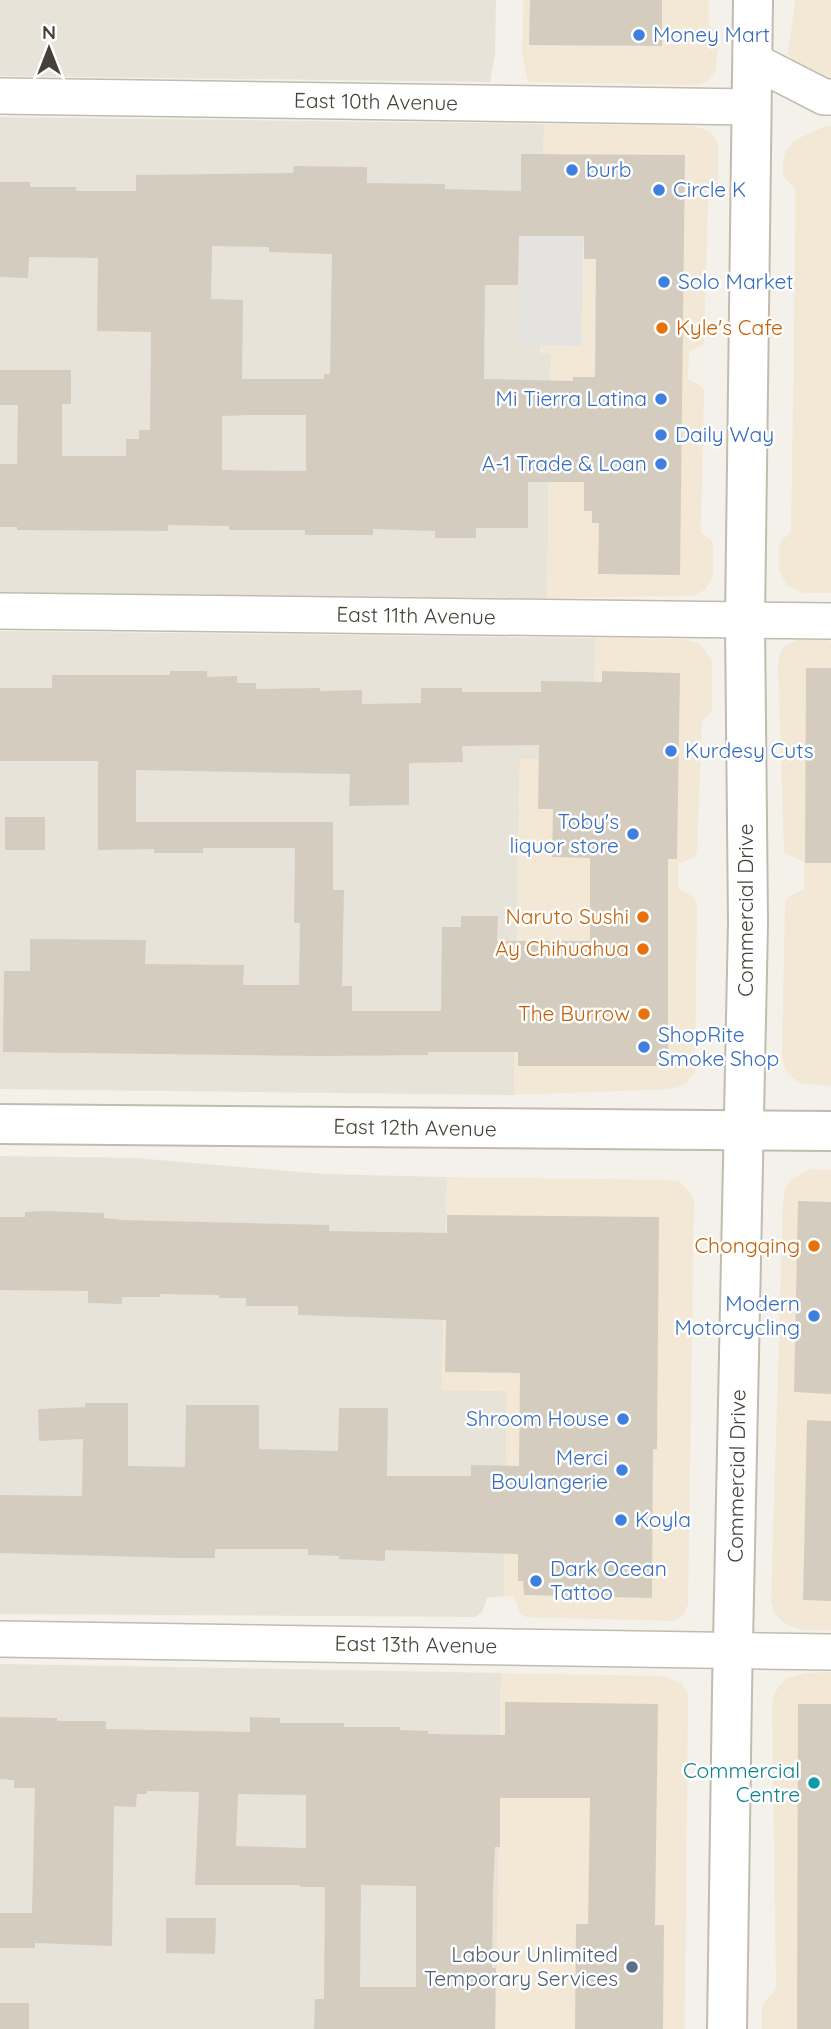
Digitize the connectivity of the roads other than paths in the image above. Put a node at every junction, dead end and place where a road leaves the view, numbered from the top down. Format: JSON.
{"nodes":[{"id":1,"x":753,"y":0,"type":"edge"},
{"id":2,"x":752,"y":61,"type":"junction"},
{"id":3,"x":0,"y":96,"type":"edge"},
{"id":4,"x":831,"y":97,"type":"edge"},
{"id":5,"x":751,"y":107,"type":"junction"},
{"id":6,"x":0,"y":611,"type":"edge"},
{"id":7,"x":745,"y":621,"type":"junction"},
{"id":8,"x":831,"y":621,"type":"edge"},
{"id":9,"x":0,"y":1124,"type":"edge"},
{"id":10,"x":742,"y":1131,"type":"junction"},
{"id":11,"x":831,"y":1131,"type":"edge"},
{"id":12,"x":0,"y":1639,"type":"edge"},
{"id":13,"x":732,"y":1650,"type":"junction"},
{"id":14,"x":831,"y":1652,"type":"edge"},
{"id":15,"x":727,"y":2029,"type":"edge"}],
"edges":[{"from":1,"to":2,"type":"street","name":"Commercial Drive"},
{"from":2,"to":4,"type":"street"},
{"from":2,"to":5,"type":"street","name":"Commercial Drive"},
{"from":3,"to":5,"type":"street","name":"East 10th Avenue"},
{"from":5,"to":7,"type":"street","name":"Commercial Drive"},
{"from":6,"to":7,"type":"street","name":"East 11th Avenue"},
{"from":7,"to":8,"type":"street","name":"East 11th Avenue"},
{"from":7,"to":10,"type":"street","name":"Commercial Drive"},
{"from":9,"to":10,"type":"street","name":"East 12th Avenue"},
{"from":10,"to":11,"type":"street","name":"East 12th Avenue"},
{"from":10,"to":13,"type":"street","name":"Commercial Drive"},
{"from":12,"to":13,"type":"street","name":"East 13th Avenue"},
{"from":13,"to":14,"type":"street","name":"East 13th Avenue"},
{"from":13,"to":15,"type":"street","name":"Commercial Drive"}]}
